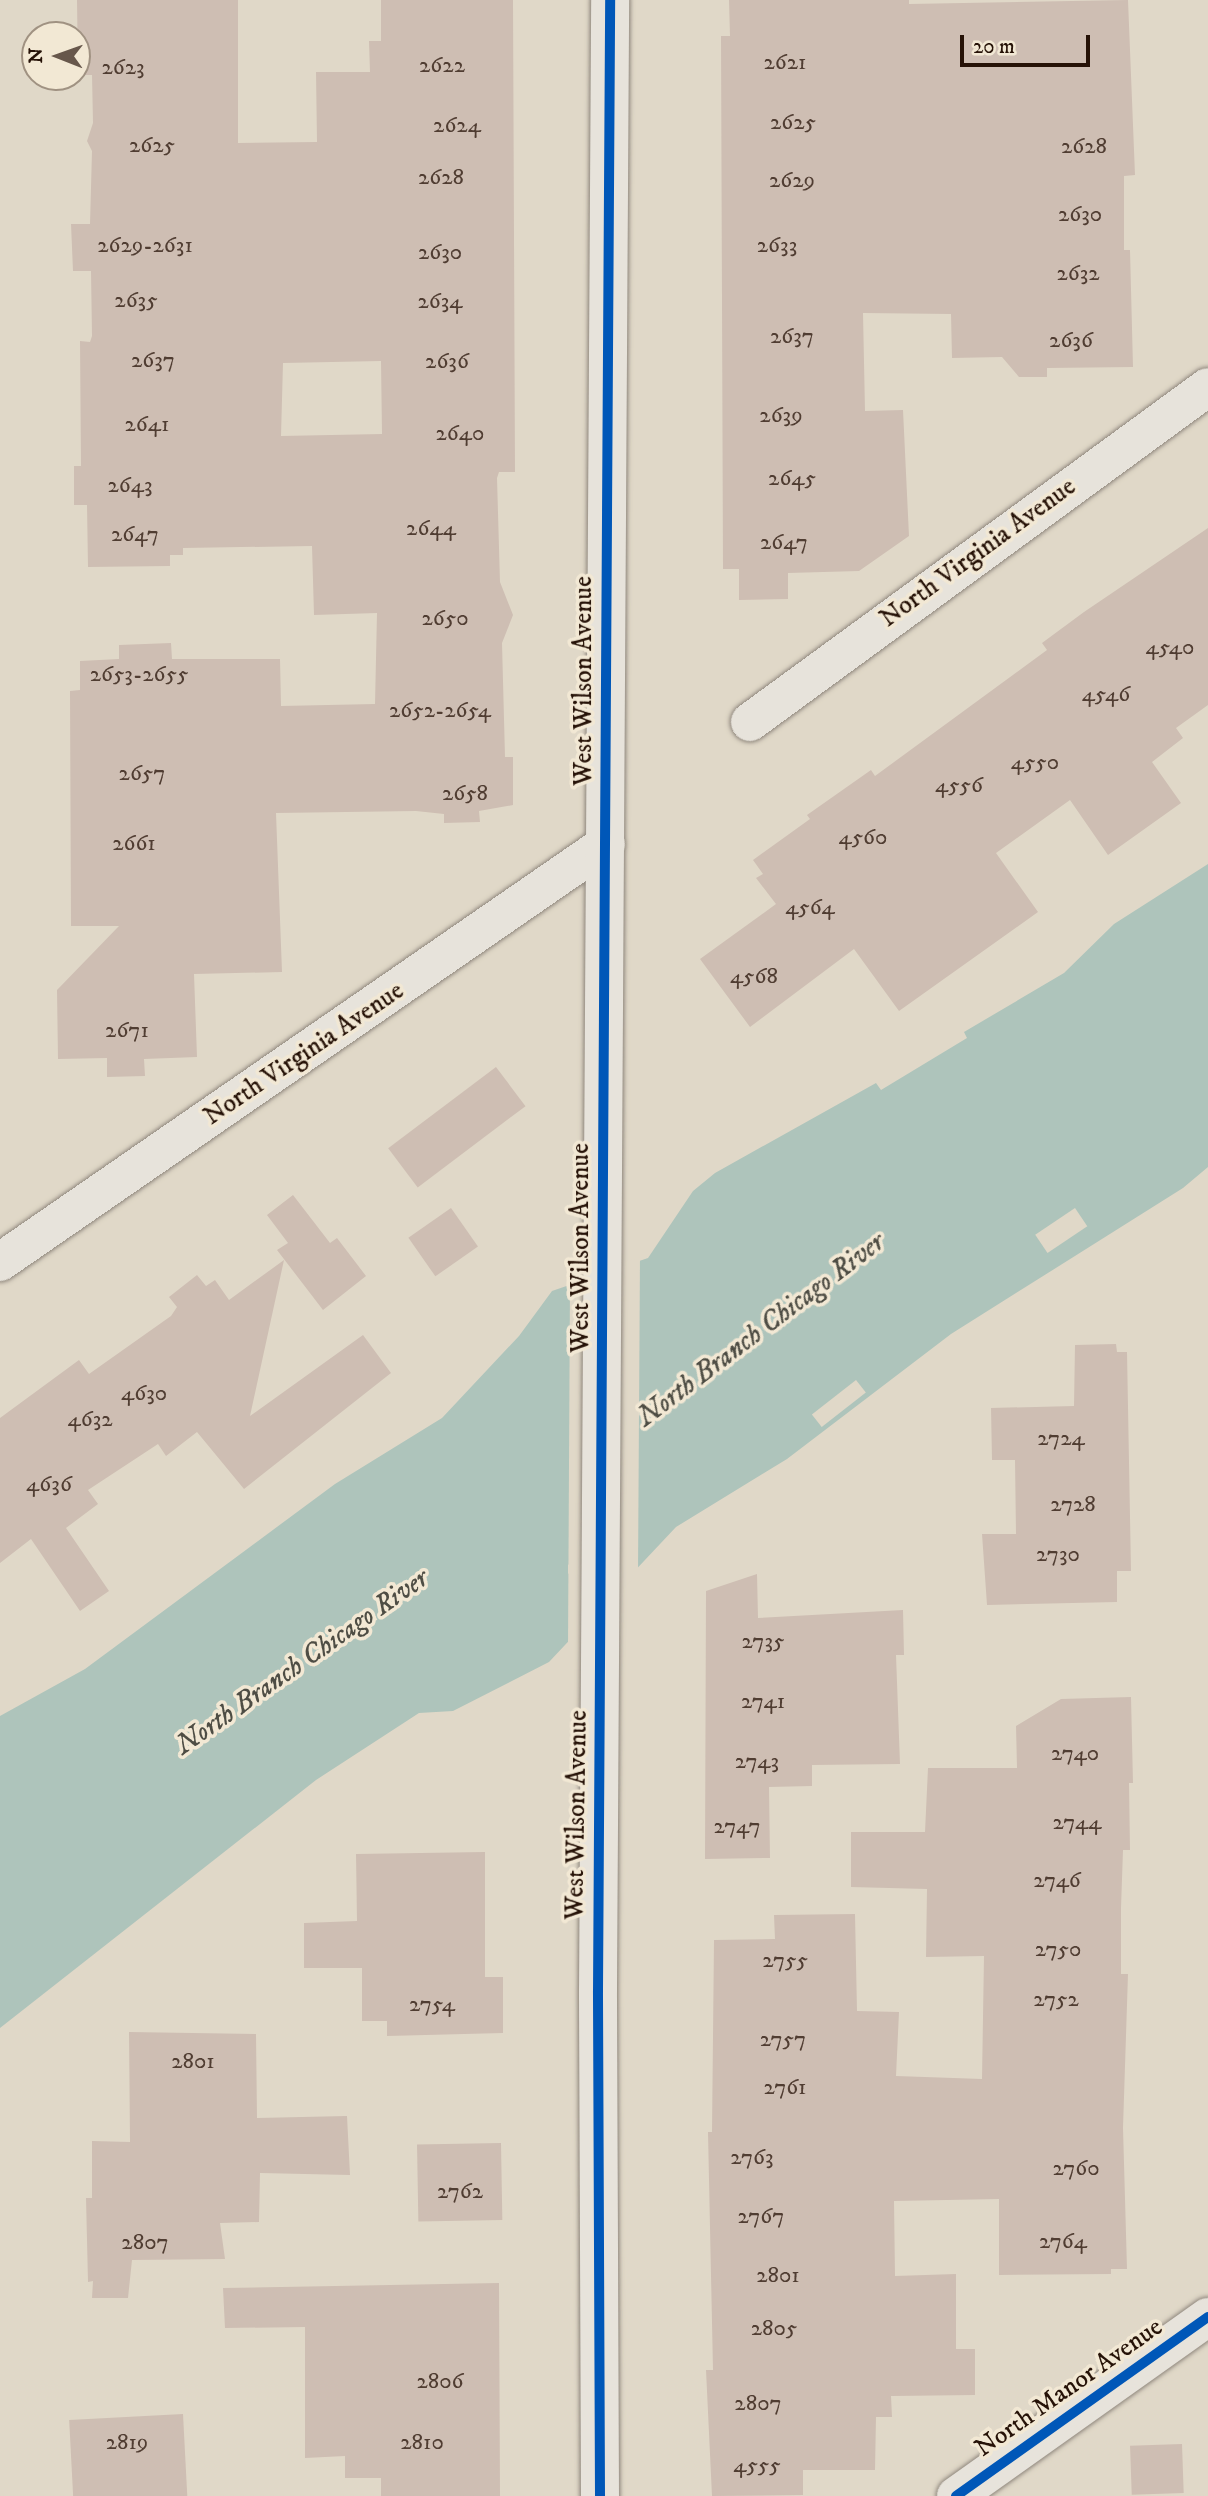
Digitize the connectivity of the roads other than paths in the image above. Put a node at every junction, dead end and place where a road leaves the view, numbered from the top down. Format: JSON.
{"nodes":[{"id":1,"x":610,"y":0,"type":"edge"},
{"id":2,"x":1208,"y":387,"type":"edge"},
{"id":3,"x":750,"y":722,"type":"dead end"},
{"id":4,"x":606,"y":844,"type":"junction"},
{"id":5,"x":0,"y":1262,"type":"edge"},
{"id":6,"x":1208,"y":2317,"type":"edge"},
{"id":7,"x":600,"y":2496,"type":"edge"},
{"id":8,"x":956,"y":2496,"type":"edge"}],
"edges":[{"from":1,"to":4,"type":"street","name":"West Wilson Avenue"},
{"from":2,"to":3,"type":"street","name":"North Virginia Avenue"},
{"from":4,"to":5,"type":"street","name":"North Virginia Avenue"},
{"from":4,"to":7,"type":"street","name":"West Wilson Avenue"},
{"from":6,"to":8,"type":"street","name":"North Manor Avenue"}]}
